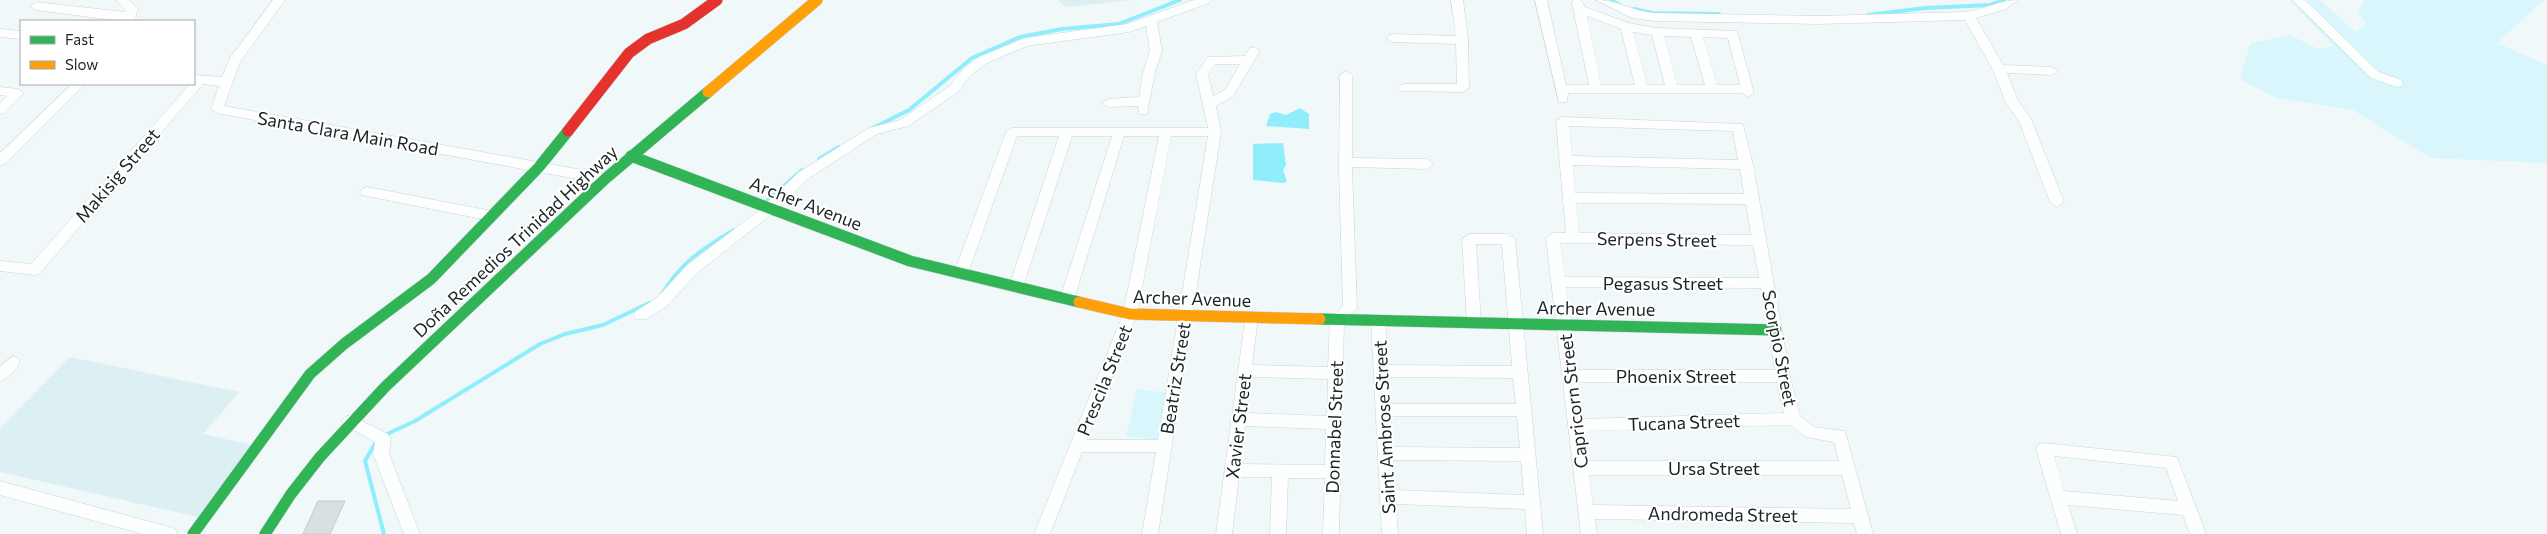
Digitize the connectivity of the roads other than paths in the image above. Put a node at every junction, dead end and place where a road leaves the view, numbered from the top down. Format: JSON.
{"nodes":[{"id":1,"x":122,"y":0,"type":"edge"},
{"id":2,"x":279,"y":0,"type":"edge"},
{"id":3,"x":717,"y":0,"type":"edge"},
{"id":4,"x":817,"y":0,"type":"edge"},
{"id":5,"x":1205,"y":0,"type":"edge"},
{"id":6,"x":1457,"y":0,"type":"edge"},
{"id":7,"x":1542,"y":0,"type":"edge"},
{"id":8,"x":1602,"y":0,"type":"edge"},
{"id":9,"x":2012,"y":0,"type":"edge"},
{"id":10,"x":2298,"y":0,"type":"edge"},
{"id":11,"x":1577,"y":2,"type":"edge"},
{"id":12,"x":36,"y":6,"type":"dead end"},
{"id":13,"x":1969,"y":16,"type":"junction"},
{"id":14,"x":129,"y":19,"type":"edge"},
{"id":15,"x":1151,"y":20,"type":"junction"},
{"id":16,"x":1626,"y":27,"type":"junction"},
{"id":17,"x":1657,"y":32,"type":"junction"},
{"id":18,"x":0,"y":33,"type":"edge"},
{"id":19,"x":1696,"y":33,"type":"junction"},
{"id":20,"x":20,"y":35,"type":"edge"},
{"id":21,"x":1392,"y":38,"type":"dead end"},
{"id":22,"x":1462,"y":40,"type":"junction"},
{"id":23,"x":1999,"y":69,"type":"junction"},
{"id":24,"x":2052,"y":71,"type":"dead end"},
{"id":25,"x":1346,"y":75,"type":"dead end"},
{"id":26,"x":197,"y":80,"type":"edge"},
{"id":27,"x":226,"y":82,"type":"junction"},
{"id":28,"x":2397,"y":83,"type":"dead end"},
{"id":29,"x":78,"y":85,"type":"edge"},
{"id":30,"x":193,"y":85,"type":"edge"},
{"id":31,"x":1404,"y":88,"type":"dead end"},
{"id":32,"x":1596,"y":88,"type":"junction"},
{"id":33,"x":1642,"y":88,"type":"junction"},
{"id":34,"x":1672,"y":88,"type":"junction"},
{"id":35,"x":1712,"y":89,"type":"junction"},
{"id":36,"x":0,"y":91,"type":"edge"},
{"id":37,"x":1747,"y":91,"type":"joint"},
{"id":38,"x":1562,"y":94,"type":"joint"},
{"id":39,"x":1108,"y":103,"type":"dead end"},
{"id":40,"x":1209,"y":104,"type":"junction"},
{"id":41,"x":0,"y":110,"type":"edge"},
{"id":42,"x":1067,"y":132,"type":"junction"},
{"id":43,"x":1166,"y":132,"type":"junction"},
{"id":44,"x":1215,"y":132,"type":"junction"},
{"id":45,"x":1119,"y":133,"type":"junction"},
{"id":46,"x":0,"y":145,"type":"edge"},
{"id":47,"x":14,"y":147,"type":"junction"},
{"id":48,"x":631,"y":156,"type":"junction"},
{"id":49,"x":1566,"y":160,"type":"junction"},
{"id":50,"x":0,"y":161,"type":"edge"},
{"id":51,"x":1346,"y":162,"type":"junction"},
{"id":52,"x":1427,"y":164,"type":"dead end"},
{"id":53,"x":1747,"y":166,"type":"junction"},
{"id":54,"x":539,"y":167,"type":"junction"},
{"id":55,"x":605,"y":179,"type":"junction"},
{"id":56,"x":367,"y":192,"type":"dead end"},
{"id":57,"x":1569,"y":198,"type":"junction"},
{"id":58,"x":1753,"y":199,"type":"junction"},
{"id":59,"x":2057,"y":202,"type":"dead end"},
{"id":60,"x":769,"y":208,"type":"junction"},
{"id":61,"x":492,"y":216,"type":"junction"},
{"id":62,"x":1554,"y":238,"type":"joint"},
{"id":63,"x":1573,"y":238,"type":"junction"},
{"id":64,"x":1760,"y":240,"type":"junction"},
{"id":65,"x":0,"y":266,"type":"edge"},
{"id":66,"x":961,"y":273,"type":"junction"},
{"id":67,"x":1558,"y":282,"type":"junction"},
{"id":68,"x":1767,"y":283,"type":"junction"},
{"id":69,"x":1016,"y":287,"type":"junction"},
{"id":70,"x":1067,"y":299,"type":"junction"},
{"id":71,"x":1130,"y":314,"type":"junction"},
{"id":72,"x":641,"y":315,"type":"dead end"},
{"id":73,"x":1185,"y":316,"type":"junction"},
{"id":74,"x":1251,"y":317,"type":"junction"},
{"id":75,"x":1337,"y":319,"type":"junction"},
{"id":76,"x":1378,"y":320,"type":"junction"},
{"id":77,"x":1474,"y":323,"type":"junction"},
{"id":78,"x":1516,"y":324,"type":"junction"},
{"id":79,"x":1564,"y":325,"type":"junction"},
{"id":80,"x":1776,"y":330,"type":"junction"},
{"id":81,"x":13,"y":362,"type":"dead end"},
{"id":82,"x":1381,"y":371,"type":"junction"},
{"id":83,"x":1245,"y":372,"type":"junction"},
{"id":84,"x":1521,"y":372,"type":"junction"},
{"id":85,"x":1336,"y":373,"type":"junction"},
{"id":86,"x":0,"y":375,"type":"edge"},
{"id":87,"x":1570,"y":376,"type":"junction"},
{"id":88,"x":1783,"y":376,"type":"junction"},
{"id":89,"x":1383,"y":410,"type":"junction"},
{"id":90,"x":1524,"y":410,"type":"junction"},
{"id":91,"x":1239,"y":419,"type":"junction"},
{"id":92,"x":1793,"y":419,"type":"junction"},
{"id":93,"x":350,"y":421,"type":"junction"},
{"id":94,"x":1334,"y":423,"type":"junction"},
{"id":95,"x":1576,"y":425,"type":"junction"},
{"id":96,"x":1077,"y":446,"type":"junction"},
{"id":97,"x":1164,"y":446,"type":"junction"},
{"id":98,"x":1386,"y":453,"type":"junction"},
{"id":99,"x":1528,"y":455,"type":"junction"},
{"id":100,"x":1581,"y":468,"type":"junction"},
{"id":101,"x":1848,"y":468,"type":"junction"},
{"id":102,"x":1232,"y":470,"type":"junction"},
{"id":103,"x":1280,"y":471,"type":"junction"},
{"id":104,"x":1333,"y":472,"type":"junction"},
{"id":105,"x":0,"y":488,"type":"edge"},
{"id":106,"x":1388,"y":497,"type":"junction"},
{"id":107,"x":2058,"y":497,"type":"junction"},
{"id":108,"x":1532,"y":502,"type":"junction"},
{"id":109,"x":2189,"y":509,"type":"junction"},
{"id":110,"x":1586,"y":512,"type":"junction"},
{"id":111,"x":1860,"y":516,"type":"junction"},
{"id":112,"x":168,"y":534,"type":"edge"},
{"id":113,"x":193,"y":534,"type":"edge"},
{"id":114,"x":265,"y":534,"type":"edge"},
{"id":115,"x":412,"y":534,"type":"edge"},
{"id":116,"x":1042,"y":534,"type":"edge"},
{"id":117,"x":1150,"y":534,"type":"edge"},
{"id":118,"x":1224,"y":534,"type":"edge"},
{"id":119,"x":1278,"y":534,"type":"edge"},
{"id":120,"x":1331,"y":534,"type":"edge"},
{"id":121,"x":1390,"y":534,"type":"edge"},
{"id":122,"x":1535,"y":534,"type":"edge"},
{"id":123,"x":1589,"y":534,"type":"edge"},
{"id":124,"x":1865,"y":534,"type":"edge"},
{"id":125,"x":2069,"y":534,"type":"edge"},
{"id":126,"x":2198,"y":534,"type":"edge"}],
"edges":[{"from":1,"to":14,"type":"street"},
{"from":2,"to":27,"type":"street","name":"Santa Clara Main Road"},
{"from":3,"to":54,"type":"main road"},
{"from":4,"to":48,"type":"main road","name":"Doña Remedios Trinidad Highway"},
{"from":5,"to":15,"type":"street"},
{"from":6,"to":22,"type":"street"},
{"from":7,"to":38,"type":"street"},
{"from":8,"to":13,"type":"street"},
{"from":9,"to":13,"type":"street"},
{"from":10,"to":28,"type":"street"},
{"from":11,"to":16,"type":"street"},
{"from":11,"to":32,"type":"street"},
{"from":12,"to":14,"type":"street"},
{"from":13,"to":23,"type":"street"},
{"from":15,"to":39,"type":"street"},
{"from":15,"to":60,"type":"street"},
{"from":16,"to":17,"type":"street"},
{"from":16,"to":33,"type":"street"},
{"from":17,"to":19,"type":"street"},
{"from":17,"to":34,"type":"street"},
{"from":18,"to":20,"type":"street"},
{"from":19,"to":35,"type":"street"},
{"from":19,"to":37,"type":"street"},
{"from":21,"to":22,"type":"street"},
{"from":22,"to":31,"type":"street"},
{"from":23,"to":24,"type":"street"},
{"from":23,"to":59,"type":"street"},
{"from":25,"to":51,"type":"street"},
{"from":26,"to":27,"type":"street"},
{"from":27,"to":54,"type":"street","name":"Santa Clara Main Road"},
{"from":29,"to":47,"type":"street"},
{"from":30,"to":65,"type":"street","name":"Makisig Street"},
{"from":32,"to":33,"type":"street"},
{"from":32,"to":38,"type":"street"},
{"from":33,"to":34,"type":"street"},
{"from":34,"to":35,"type":"street"},
{"from":35,"to":37,"type":"street"},
{"from":36,"to":41,"type":"street"},
{"from":40,"to":40,"type":"street","name":"Beatriz Street"},
{"from":40,"to":44,"type":"street","name":"Beatriz Street"},
{"from":42,"to":45,"type":"street"},
{"from":42,"to":66,"type":"street"},
{"from":42,"to":69,"type":"street"},
{"from":43,"to":44,"type":"street"},
{"from":43,"to":45,"type":"street"},
{"from":43,"to":71,"type":"street","name":"Prescila Street"},
{"from":44,"to":73,"type":"street","name":"Beatriz Street"},
{"from":45,"to":70,"type":"street"},
{"from":46,"to":47,"type":"street"},
{"from":47,"to":50,"type":"street"},
{"from":48,"to":55,"type":"main road","name":"Doña Remedios Trinidad Highway"},
{"from":48,"to":60,"type":"main road","name":"Archer Avenue"},
{"from":49,"to":53,"type":"street"},
{"from":49,"to":53,"type":"street","name":"Scorpio Street"},
{"from":49,"to":57,"type":"street"},
{"from":51,"to":52,"type":"street"},
{"from":51,"to":75,"type":"street"},
{"from":53,"to":58,"type":"street","name":"Scorpio Street"},
{"from":54,"to":55,"type":"street","name":"Santa Clara Main Road"},
{"from":54,"to":61,"type":"main road"},
{"from":55,"to":93,"type":"main road","name":"Doña Remedios Trinidad Highway"},
{"from":56,"to":61,"type":"street"},
{"from":57,"to":58,"type":"street"},
{"from":57,"to":63,"type":"street"},
{"from":58,"to":64,"type":"street","name":"Scorpio Street"},
{"from":60,"to":66,"type":"main road","name":"Archer Avenue"},
{"from":60,"to":72,"type":"street"},
{"from":61,"to":113,"type":"main road"},
{"from":62,"to":63,"type":"street","name":"Serpens Street"},
{"from":62,"to":67,"type":"street","name":"Capricorn Street"},
{"from":63,"to":64,"type":"street","name":"Serpens Street"},
{"from":64,"to":68,"type":"street","name":"Scorpio Street"},
{"from":66,"to":69,"type":"main road","name":"Archer Avenue"},
{"from":67,"to":68,"type":"street","name":"Pegasus Street"},
{"from":67,"to":79,"type":"street","name":"Capricorn Street"},
{"from":68,"to":80,"type":"street","name":"Scorpio Street"},
{"from":69,"to":70,"type":"main road","name":"Archer Avenue"},
{"from":70,"to":71,"type":"main road","name":"Archer Avenue"},
{"from":71,"to":73,"type":"main road","name":"Archer Avenue"},
{"from":71,"to":96,"type":"street","name":"Prescila Street"},
{"from":73,"to":74,"type":"main road","name":"Archer Avenue"},
{"from":73,"to":97,"type":"street","name":"Beatriz Street"},
{"from":74,"to":75,"type":"main road","name":"Archer Avenue"},
{"from":74,"to":83,"type":"street","name":"Xavier Street"},
{"from":75,"to":76,"type":"main road","name":"Archer Avenue"},
{"from":75,"to":85,"type":"street","name":"Donnabel Street"},
{"from":76,"to":77,"type":"main road","name":"Archer Avenue"},
{"from":76,"to":82,"type":"street","name":"Saint Ambrose Street"},
{"from":77,"to":78,"type":"main road","name":"Archer Avenue"},
{"from":77,"to":78,"type":"street"},
{"from":78,"to":79,"type":"main road","name":"Archer Avenue"},
{"from":78,"to":84,"type":"street"},
{"from":79,"to":80,"type":"main road","name":"Archer Avenue"},
{"from":79,"to":87,"type":"street","name":"Capricorn Street"},
{"from":80,"to":88,"type":"street","name":"Scorpio Street"},
{"from":81,"to":86,"type":"street"},
{"from":82,"to":84,"type":"street"},
{"from":82,"to":89,"type":"street","name":"Saint Ambrose Street"},
{"from":83,"to":85,"type":"street"},
{"from":83,"to":91,"type":"street","name":"Xavier Street"},
{"from":84,"to":90,"type":"street"},
{"from":85,"to":94,"type":"street","name":"Donnabel Street"},
{"from":87,"to":88,"type":"street","name":"Phoenix Street"},
{"from":87,"to":95,"type":"street","name":"Capricorn Street"},
{"from":88,"to":92,"type":"street","name":"Scorpio Street"},
{"from":89,"to":90,"type":"street"},
{"from":89,"to":98,"type":"street","name":"Saint Ambrose Street"},
{"from":90,"to":99,"type":"street"},
{"from":91,"to":94,"type":"street"},
{"from":91,"to":102,"type":"street","name":"Xavier Street"},
{"from":92,"to":95,"type":"street","name":"Tucana Street"},
{"from":92,"to":101,"type":"street","name":"Scorpio Street"},
{"from":93,"to":114,"type":"main road","name":"Doña Remedios Trinidad Highway"},
{"from":93,"to":115,"type":"street"},
{"from":94,"to":104,"type":"street","name":"Donnabel Street"},
{"from":95,"to":100,"type":"street","name":"Capricorn Street"},
{"from":96,"to":97,"type":"street"},
{"from":96,"to":116,"type":"street","name":"Prescila Street"},
{"from":97,"to":117,"type":"street","name":"Beatriz Street"},
{"from":98,"to":99,"type":"street"},
{"from":98,"to":106,"type":"street","name":"Saint Ambrose Street"},
{"from":99,"to":108,"type":"street"},
{"from":100,"to":101,"type":"street","name":"Ursa Street"},
{"from":100,"to":110,"type":"street","name":"Capricorn Street"},
{"from":101,"to":111,"type":"street","name":"Scorpio Street"},
{"from":102,"to":103,"type":"street"},
{"from":102,"to":118,"type":"street","name":"Xavier Street"},
{"from":103,"to":104,"type":"street"},
{"from":103,"to":119,"type":"street"},
{"from":104,"to":120,"type":"street","name":"Donnabel Street"},
{"from":105,"to":112,"type":"street"},
{"from":106,"to":108,"type":"street"},
{"from":106,"to":121,"type":"street","name":"Saint Ambrose Street"},
{"from":107,"to":109,"type":"street"},
{"from":107,"to":109,"type":"street"},
{"from":107,"to":125,"type":"street"},
{"from":108,"to":122,"type":"street"},
{"from":109,"to":126,"type":"street"},
{"from":110,"to":111,"type":"street","name":"Andromeda Street"},
{"from":110,"to":123,"type":"street","name":"Capricorn Street"},
{"from":111,"to":124,"type":"street","name":"Scorpio Street"}]}
